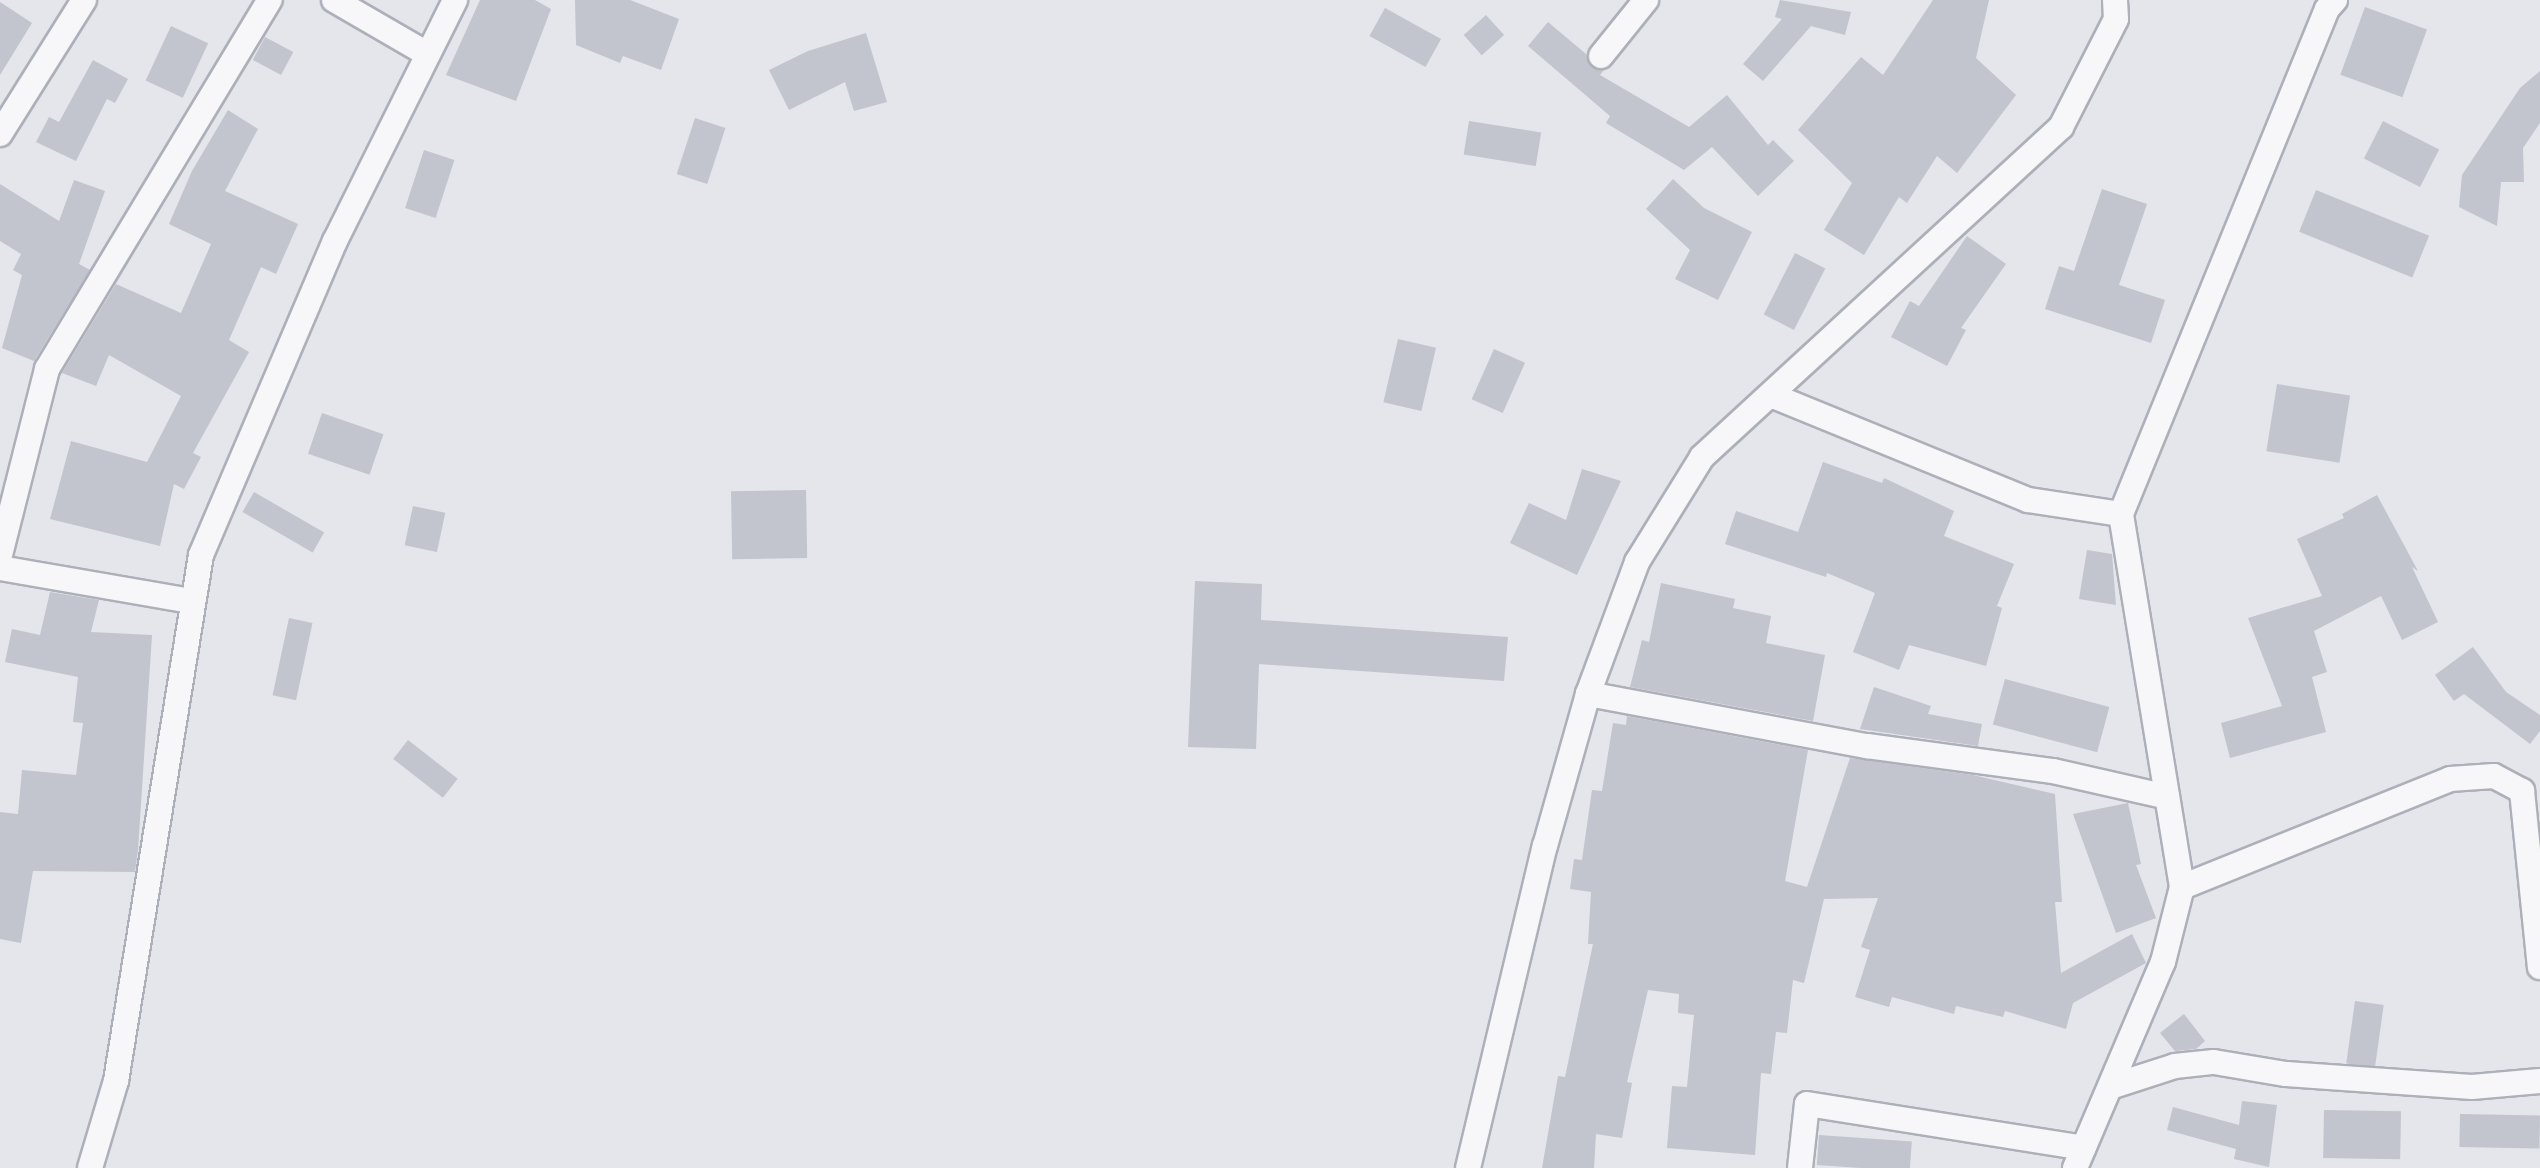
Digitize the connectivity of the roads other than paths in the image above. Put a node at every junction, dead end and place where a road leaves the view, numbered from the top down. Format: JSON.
{"nodes":[{"id":1,"x":84,"y":0,"type":"edge"},
{"id":2,"x":270,"y":0,"type":"edge"},
{"id":3,"x":334,"y":0,"type":"edge"},
{"id":4,"x":455,"y":0,"type":"edge"},
{"id":5,"x":1646,"y":0,"type":"edge"},
{"id":6,"x":2115,"y":0,"type":"edge"},
{"id":7,"x":2335,"y":0,"type":"edge"},
{"id":8,"x":427,"y":54,"type":"junction"},
{"id":9,"x":1601,"y":56,"type":"dead end"},
{"id":10,"x":0,"y":134,"type":"edge"},
{"id":11,"x":1773,"y":396,"type":"junction"},
{"id":12,"x":2121,"y":514,"type":"junction"},
{"id":13,"x":0,"y":555,"type":"edge"},
{"id":14,"x":0,"y":568,"type":"edge"},
{"id":15,"x":191,"y":601,"type":"junction"},
{"id":16,"x":1588,"y":694,"type":"junction"},
{"id":17,"x":2167,"y":797,"type":"junction"},
{"id":18,"x":2182,"y":887,"type":"junction"},
{"id":19,"x":2540,"y":967,"type":"edge"},
{"id":20,"x":2540,"y":1081,"type":"edge"},
{"id":21,"x":2110,"y":1087,"type":"junction"},
{"id":22,"x":2079,"y":1158,"type":"edge"},
{"id":23,"x":90,"y":1168,"type":"edge"},
{"id":24,"x":1468,"y":1168,"type":"edge"},
{"id":25,"x":1800,"y":1168,"type":"edge"}],
"edges":[{"from":1,"to":10,"type":"street"},
{"from":2,"to":13,"type":"street"},
{"from":3,"to":8,"type":"street"},
{"from":4,"to":8,"type":"street"},
{"from":5,"to":9,"type":"street"},
{"from":6,"to":11,"type":"street"},
{"from":7,"to":12,"type":"street"},
{"from":8,"to":15,"type":"street"},
{"from":11,"to":12,"type":"street"},
{"from":11,"to":16,"type":"street"},
{"from":12,"to":17,"type":"street"},
{"from":14,"to":15,"type":"street"},
{"from":15,"to":23,"type":"street"},
{"from":16,"to":17,"type":"street"},
{"from":16,"to":24,"type":"street"},
{"from":17,"to":18,"type":"street"},
{"from":18,"to":19,"type":"street"},
{"from":18,"to":21,"type":"street"},
{"from":20,"to":21,"type":"street"},
{"from":21,"to":22,"type":"street"},
{"from":22,"to":25,"type":"street"}]}
